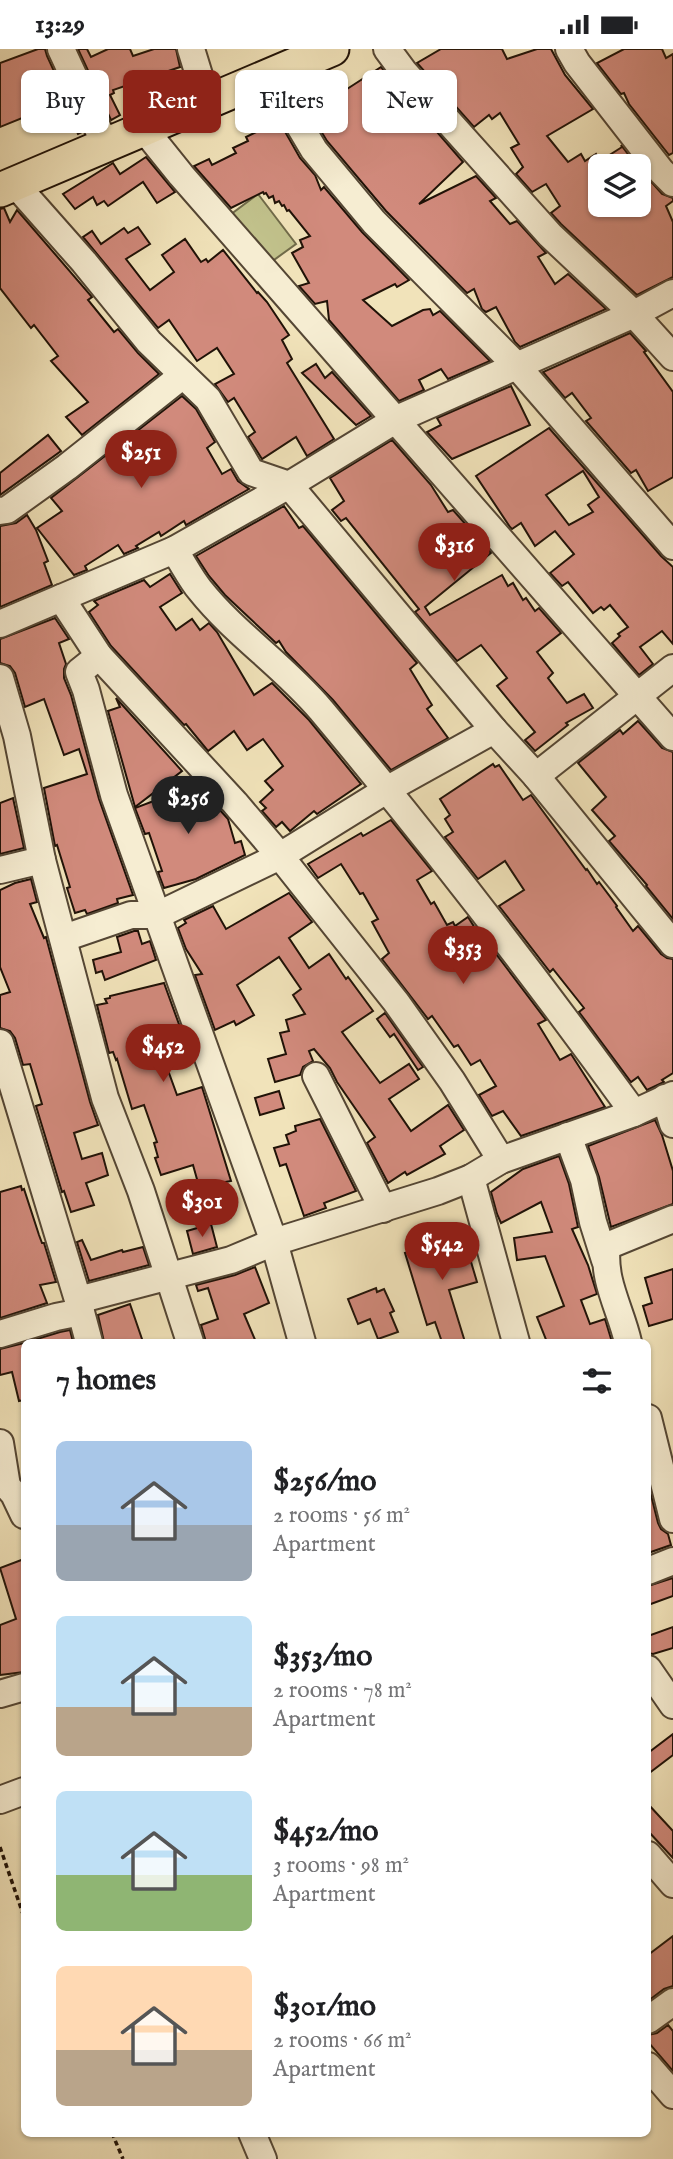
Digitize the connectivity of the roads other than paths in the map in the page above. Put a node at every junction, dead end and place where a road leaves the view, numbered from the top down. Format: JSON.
{"nodes":[{"id":1,"x":61,"y":49,"type":"edge"},
{"id":2,"x":191,"y":49,"type":"edge"},
{"id":3,"x":332,"y":49,"type":"edge"},
{"id":4,"x":387,"y":49,"type":"edge"},
{"id":5,"x":569,"y":49,"type":"edge"},
{"id":6,"x":197,"y":70,"type":"edge"},
{"id":7,"x":284,"y":70,"type":"edge"},
{"id":8,"x":135,"y":133,"type":"edge"},
{"id":9,"x":147,"y":133,"type":"edge"},
{"id":10,"x":304,"y":133,"type":"edge"},
{"id":11,"x":106,"y":146,"type":"junction"},
{"id":12,"x":673,"y":183,"type":"edge"},
{"id":13,"x":8,"y":187,"type":"edge"},
{"id":14,"x":673,"y":293,"type":"edge"},
{"id":15,"x":634,"y":314,"type":"junction"},
{"id":16,"x":673,"y":357,"type":"edge"},
{"id":17,"x":516,"y":365,"type":"junction"},
{"id":18,"x":183,"y":375,"type":"junction"},
{"id":19,"x":397,"y":419,"type":"junction"},
{"id":20,"x":289,"y":485,"type":"junction"},
{"id":21,"x":0,"y":511,"type":"edge"},
{"id":22,"x":673,"y":546,"type":"edge"},
{"id":23,"x":174,"y":550,"type":"junction"},
{"id":24,"x":61,"y":598,"type":"junction"},
{"id":25,"x":0,"y":624,"type":"edge"},
{"id":26,"x":99,"y":656,"type":"junction"},
{"id":27,"x":673,"y":668,"type":"edge"},
{"id":28,"x":0,"y":678,"type":"edge"},
{"id":29,"x":637,"y":696,"type":"junction"},
{"id":30,"x":494,"y":730,"type":"junction"},
{"id":31,"x":673,"y":737,"type":"edge"},
{"id":32,"x":536,"y":776,"type":"junction"},
{"id":33,"x":388,"y":789,"type":"junction"},
{"id":34,"x":280,"y":856,"type":"junction"},
{"id":35,"x":42,"y":860,"type":"junction"},
{"id":36,"x":0,"y":870,"type":"edge"},
{"id":37,"x":158,"y":915,"type":"junction"},
{"id":38,"x":64,"y":939,"type":"junction"},
{"id":39,"x":673,"y":944,"type":"edge"},
{"id":40,"x":0,"y":1043,"type":"edge"},
{"id":41,"x":316,"y":1076,"type":"dead end"},
{"id":42,"x":669,"y":1096,"type":"edge"},
{"id":43,"x":634,"y":1113,"type":"junction"},
{"id":44,"x":673,"y":1124,"type":"edge"},
{"id":45,"x":568,"y":1136,"type":"junction"},
{"id":46,"x":501,"y":1160,"type":"junction"},
{"id":47,"x":471,"y":1178,"type":"junction"},
{"id":48,"x":383,"y":1209,"type":"junction"},
{"id":49,"x":673,"y":1219,"type":"edge"},
{"id":50,"x":275,"y":1242,"type":"junction"},
{"id":51,"x":605,"y":1260,"type":"junction"},
{"id":52,"x":168,"y":1276,"type":"junction"},
{"id":53,"x":80,"y":1306,"type":"junction"},
{"id":54,"x":0,"y":1334,"type":"edge"},
{"id":55,"x":88,"y":1339,"type":"edge"},
{"id":56,"x":189,"y":1339,"type":"edge"},
{"id":57,"x":301,"y":1339,"type":"edge"},
{"id":58,"x":515,"y":1339,"type":"edge"},
{"id":59,"x":627,"y":1339,"type":"edge"},
{"id":60,"x":651,"y":1430,"type":"edge"},
{"id":61,"x":0,"y":1443,"type":"edge"},
{"id":62,"x":21,"y":1509,"type":"edge"},
{"id":63,"x":673,"y":1519,"type":"edge"},
{"id":64,"x":673,"y":1561,"type":"edge"},
{"id":65,"x":651,"y":1570,"type":"edge"},
{"id":66,"x":651,"y":1673,"type":"edge"},
{"id":67,"x":21,"y":1688,"type":"edge"},
{"id":68,"x":0,"y":1694,"type":"edge"},
{"id":69,"x":673,"y":1705,"type":"edge"},
{"id":70,"x":21,"y":1792,"type":"edge"},
{"id":71,"x":0,"y":1800,"type":"edge"},
{"id":72,"x":651,"y":1858,"type":"edge"},
{"id":73,"x":673,"y":1884,"type":"edge"},
{"id":74,"x":673,"y":2002,"type":"edge"},
{"id":75,"x":651,"y":2018,"type":"edge"},
{"id":76,"x":651,"y":2070,"type":"edge"},
{"id":77,"x":673,"y":2095,"type":"edge"},
{"id":78,"x":254,"y":2137,"type":"edge"},
{"id":79,"x":263,"y":2159,"type":"edge"}],
"edges":[{"from":1,"to":11,"type":"street"},
{"from":2,"to":6,"type":"street"},
{"from":3,"to":7,"type":"main road"},
{"from":4,"to":15,"type":"street"},
{"from":5,"to":12,"type":"street"},
{"from":8,"to":11,"type":"main road"},
{"from":9,"to":19,"type":"street"},
{"from":10,"to":17,"type":"street"},
{"from":11,"to":13,"type":"main road"},
{"from":13,"to":18,"type":"street"},
{"from":14,"to":15,"type":"street"},
{"from":15,"to":16,"type":"street"},
{"from":15,"to":17,"type":"street"},
{"from":17,"to":19,"type":"street"},
{"from":17,"to":22,"type":"street"},
{"from":18,"to":20,"type":"street"},
{"from":18,"to":21,"type":"street"},
{"from":19,"to":20,"type":"street"},
{"from":19,"to":29,"type":"street"},
{"from":20,"to":23,"type":"street"},
{"from":20,"to":30,"type":"street"},
{"from":23,"to":24,"type":"street"},
{"from":23,"to":33,"type":"street"},
{"from":24,"to":25,"type":"street"},
{"from":24,"to":26,"type":"street"},
{"from":26,"to":34,"type":"street"},
{"from":26,"to":37,"type":"street"},
{"from":27,"to":29,"type":"street"},
{"from":28,"to":35,"type":"street"},
{"from":29,"to":31,"type":"street"},
{"from":29,"to":32,"type":"street"},
{"from":30,"to":32,"type":"street"},
{"from":30,"to":33,"type":"street"},
{"from":32,"to":39,"type":"street"},
{"from":33,"to":34,"type":"street"},
{"from":33,"to":43,"type":"street"},
{"from":34,"to":37,"type":"street"},
{"from":34,"to":46,"type":"street"},
{"from":35,"to":36,"type":"street"},
{"from":35,"to":38,"type":"street"},
{"from":37,"to":38,"type":"street"},
{"from":37,"to":50,"type":"street"},
{"from":38,"to":52,"type":"street"},
{"from":40,"to":53,"type":"street"},
{"from":41,"to":48,"type":"street"},
{"from":42,"to":43,"type":"street"},
{"from":42,"to":44,"type":"street"},
{"from":43,"to":45,"type":"street"},
{"from":45,"to":46,"type":"street"},
{"from":45,"to":51,"type":"street"},
{"from":46,"to":47,"type":"street"},
{"from":47,"to":48,"type":"street"},
{"from":47,"to":58,"type":"street"},
{"from":48,"to":50,"type":"street"},
{"from":49,"to":51,"type":"street"},
{"from":50,"to":52,"type":"street"},
{"from":50,"to":57,"type":"street"},
{"from":51,"to":59,"type":"street"},
{"from":52,"to":53,"type":"street"},
{"from":52,"to":56,"type":"street"},
{"from":53,"to":54,"type":"street"},
{"from":53,"to":55,"type":"street"},
{"from":60,"to":63,"type":"street"},
{"from":61,"to":62,"type":"street"},
{"from":64,"to":65,"type":"street"},
{"from":66,"to":69,"type":"street"},
{"from":67,"to":68,"type":"street"},
{"from":70,"to":71,"type":"street"},
{"from":72,"to":73,"type":"street"},
{"from":74,"to":75,"type":"street"},
{"from":76,"to":77,"type":"street"},
{"from":78,"to":79,"type":"street"}]}
